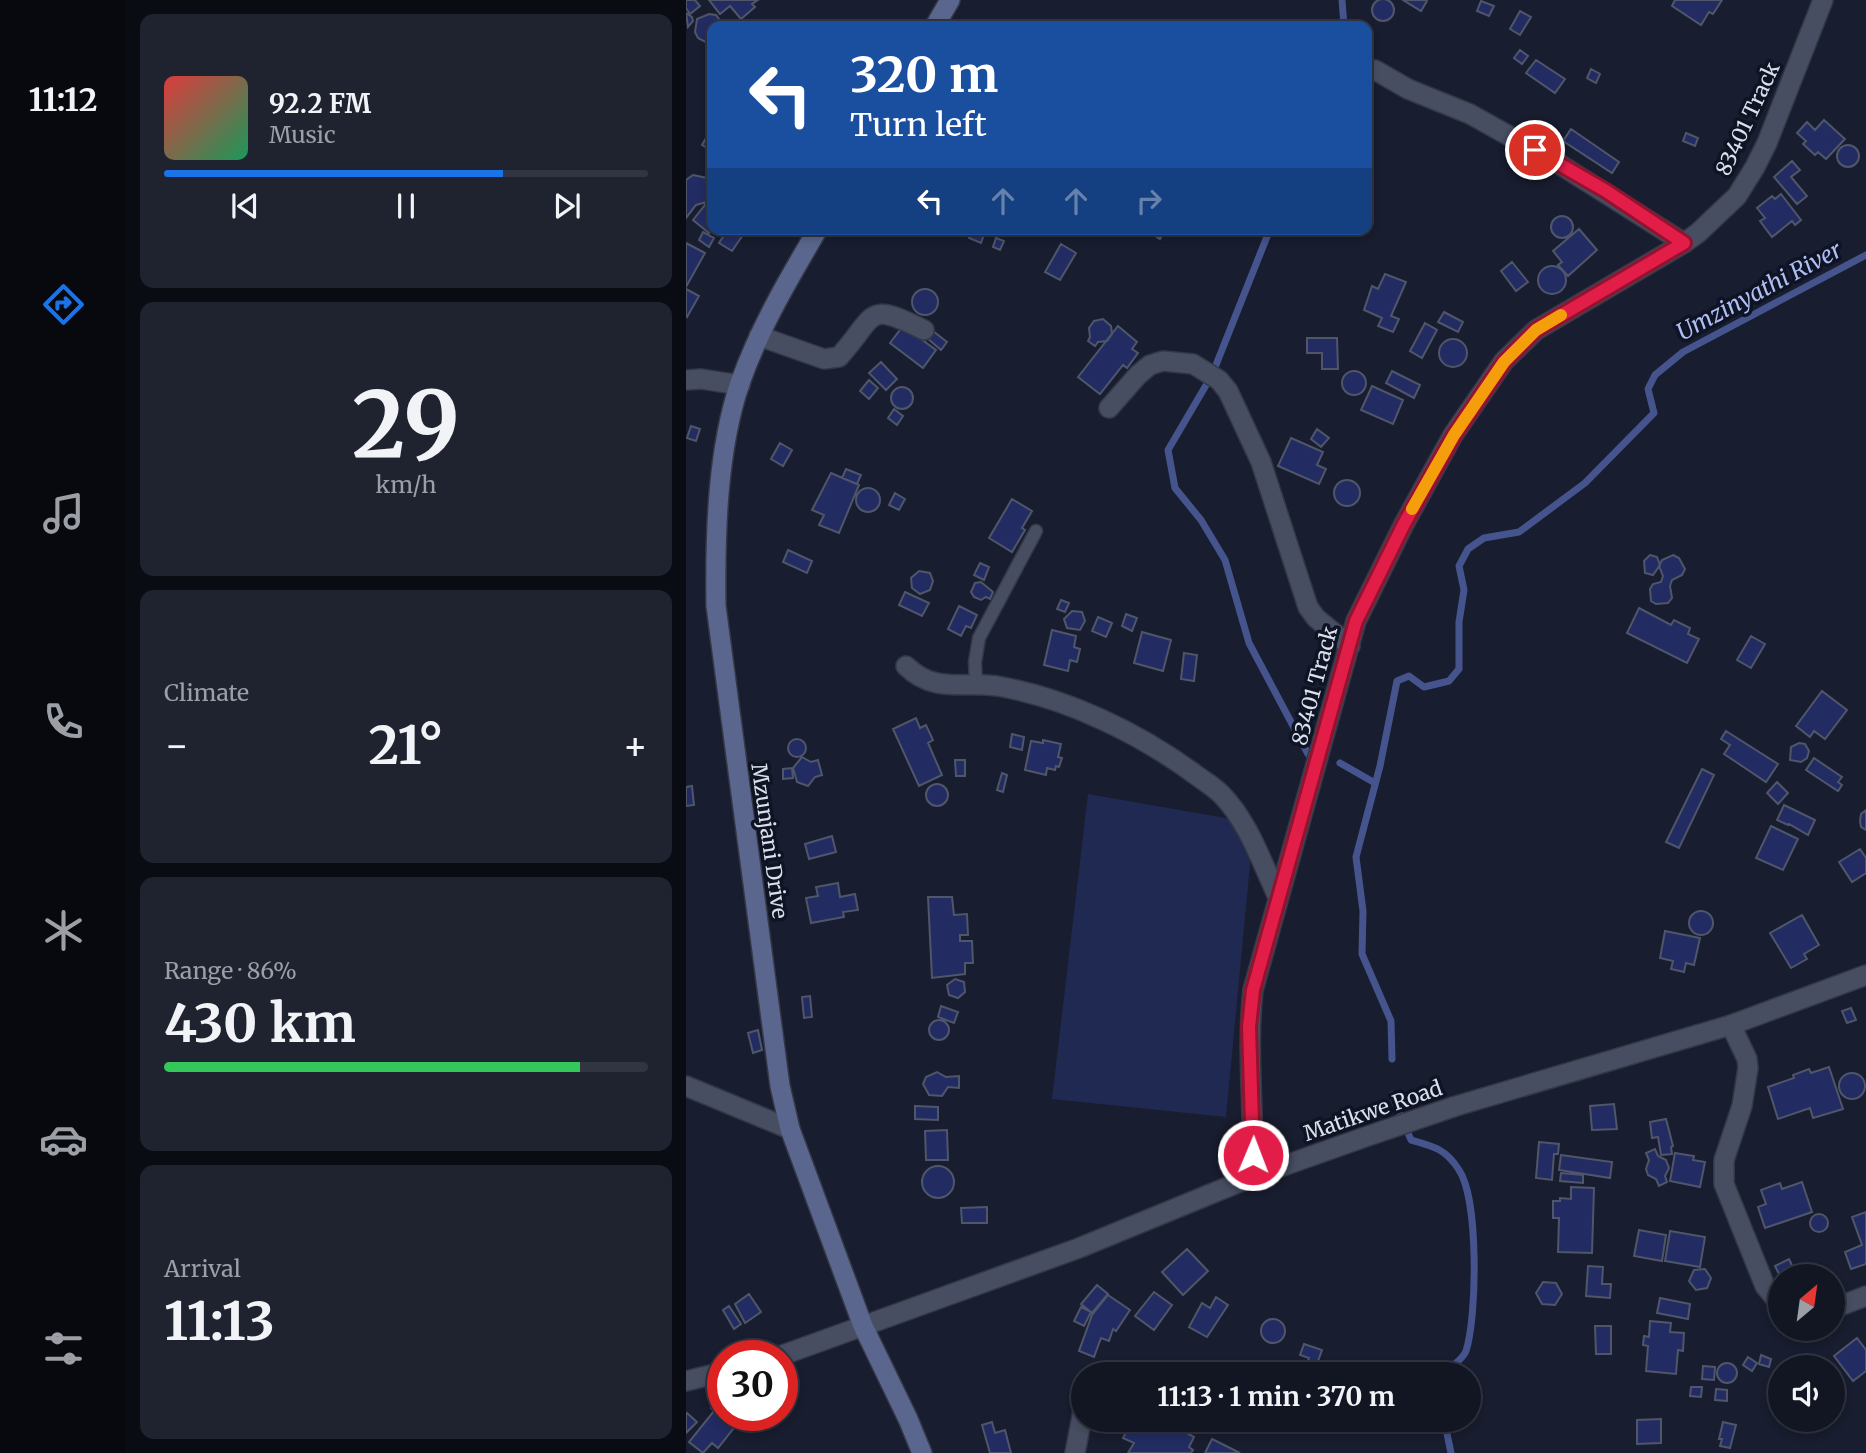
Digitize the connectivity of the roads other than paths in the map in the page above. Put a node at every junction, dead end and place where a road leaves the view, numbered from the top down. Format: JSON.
{"nodes":[{"id":1,"x":950,"y":0,"type":"edge"},
{"id":2,"x":1823,"y":0,"type":"edge"},
{"id":3,"x":938,"y":21,"type":"edge"},
{"id":4,"x":1375,"y":70,"type":"dead end"},
{"id":5,"x":815,"y":235,"type":"edge"},
{"id":6,"x":1684,"y":243,"type":"junction"},
{"id":7,"x":924,"y":330,"type":"dead end"},
{"id":8,"x":759,"y":336,"type":"junction"},
{"id":9,"x":686,"y":380,"type":"edge"},
{"id":10,"x":740,"y":385,"type":"junction"},
{"id":11,"x":1109,"y":408,"type":"dead end"},
{"id":12,"x":1036,"y":531,"type":"dead end"},
{"id":13,"x":1350,"y":646,"type":"junction"},
{"id":14,"x":906,"y":666,"type":"dead end"},
{"id":15,"x":976,"y":684,"type":"junction"},
{"id":16,"x":1278,"y":897,"type":"junction"},
{"id":17,"x":1866,"y":975,"type":"edge"},
{"id":18,"x":1731,"y":1025,"type":"junction"},
{"id":19,"x":686,"y":1086,"type":"edge"},
{"id":20,"x":789,"y":1129,"type":"junction"},
{"id":21,"x":1252,"y":1177,"type":"junction"},
{"id":22,"x":1768,"y":1290,"type":"edge"},
{"id":23,"x":1866,"y":1296,"type":"edge"},
{"id":24,"x":1845,"y":1304,"type":"edge"},
{"id":25,"x":863,"y":1326,"type":"junction"},
{"id":26,"x":798,"y":1349,"type":"edge"},
{"id":27,"x":707,"y":1375,"type":"edge"},
{"id":28,"x":687,"y":1378,"type":"edge"},
{"id":29,"x":1079,"y":1432,"type":"edge"},
{"id":30,"x":922,"y":1453,"type":"edge"},
{"id":31,"x":1075,"y":1453,"type":"edge"}],
"edges":[{"from":1,"to":3,"type":"main road"},
{"from":2,"to":6,"type":"street","name":"83401 Track"},
{"from":4,"to":6,"type":"street"},
{"from":5,"to":8,"type":"main road","name":"Mzunjani Drive"},
{"from":6,"to":13,"type":"street","name":"83401 Track"},
{"from":7,"to":8,"type":"street"},
{"from":8,"to":10,"type":"main road","name":"Mzunjani Drive"},
{"from":9,"to":10,"type":"street"},
{"from":10,"to":20,"type":"main road","name":"Mzunjani Drive"},
{"from":11,"to":13,"type":"street"},
{"from":12,"to":15,"type":"lane"},
{"from":13,"to":16,"type":"street","name":"83401 Track"},
{"from":14,"to":15,"type":"street"},
{"from":15,"to":16,"type":"street"},
{"from":16,"to":21,"type":"street","name":"83401 Track"},
{"from":17,"to":18,"type":"street","name":"Matikwe Road"},
{"from":18,"to":21,"type":"street","name":"Matikwe Road"},
{"from":18,"to":22,"type":"street"},
{"from":19,"to":20,"type":"street"},
{"from":20,"to":25,"type":"main road","name":"Mzunjani Drive"},
{"from":21,"to":25,"type":"street","name":"Matikwe Road"},
{"from":23,"to":24,"type":"street"},
{"from":25,"to":26,"type":"street","name":"Matikwe Road"},
{"from":25,"to":30,"type":"main road","name":"Mzunjani Drive"},
{"from":27,"to":28,"type":"street"},
{"from":29,"to":31,"type":"street"}]}
